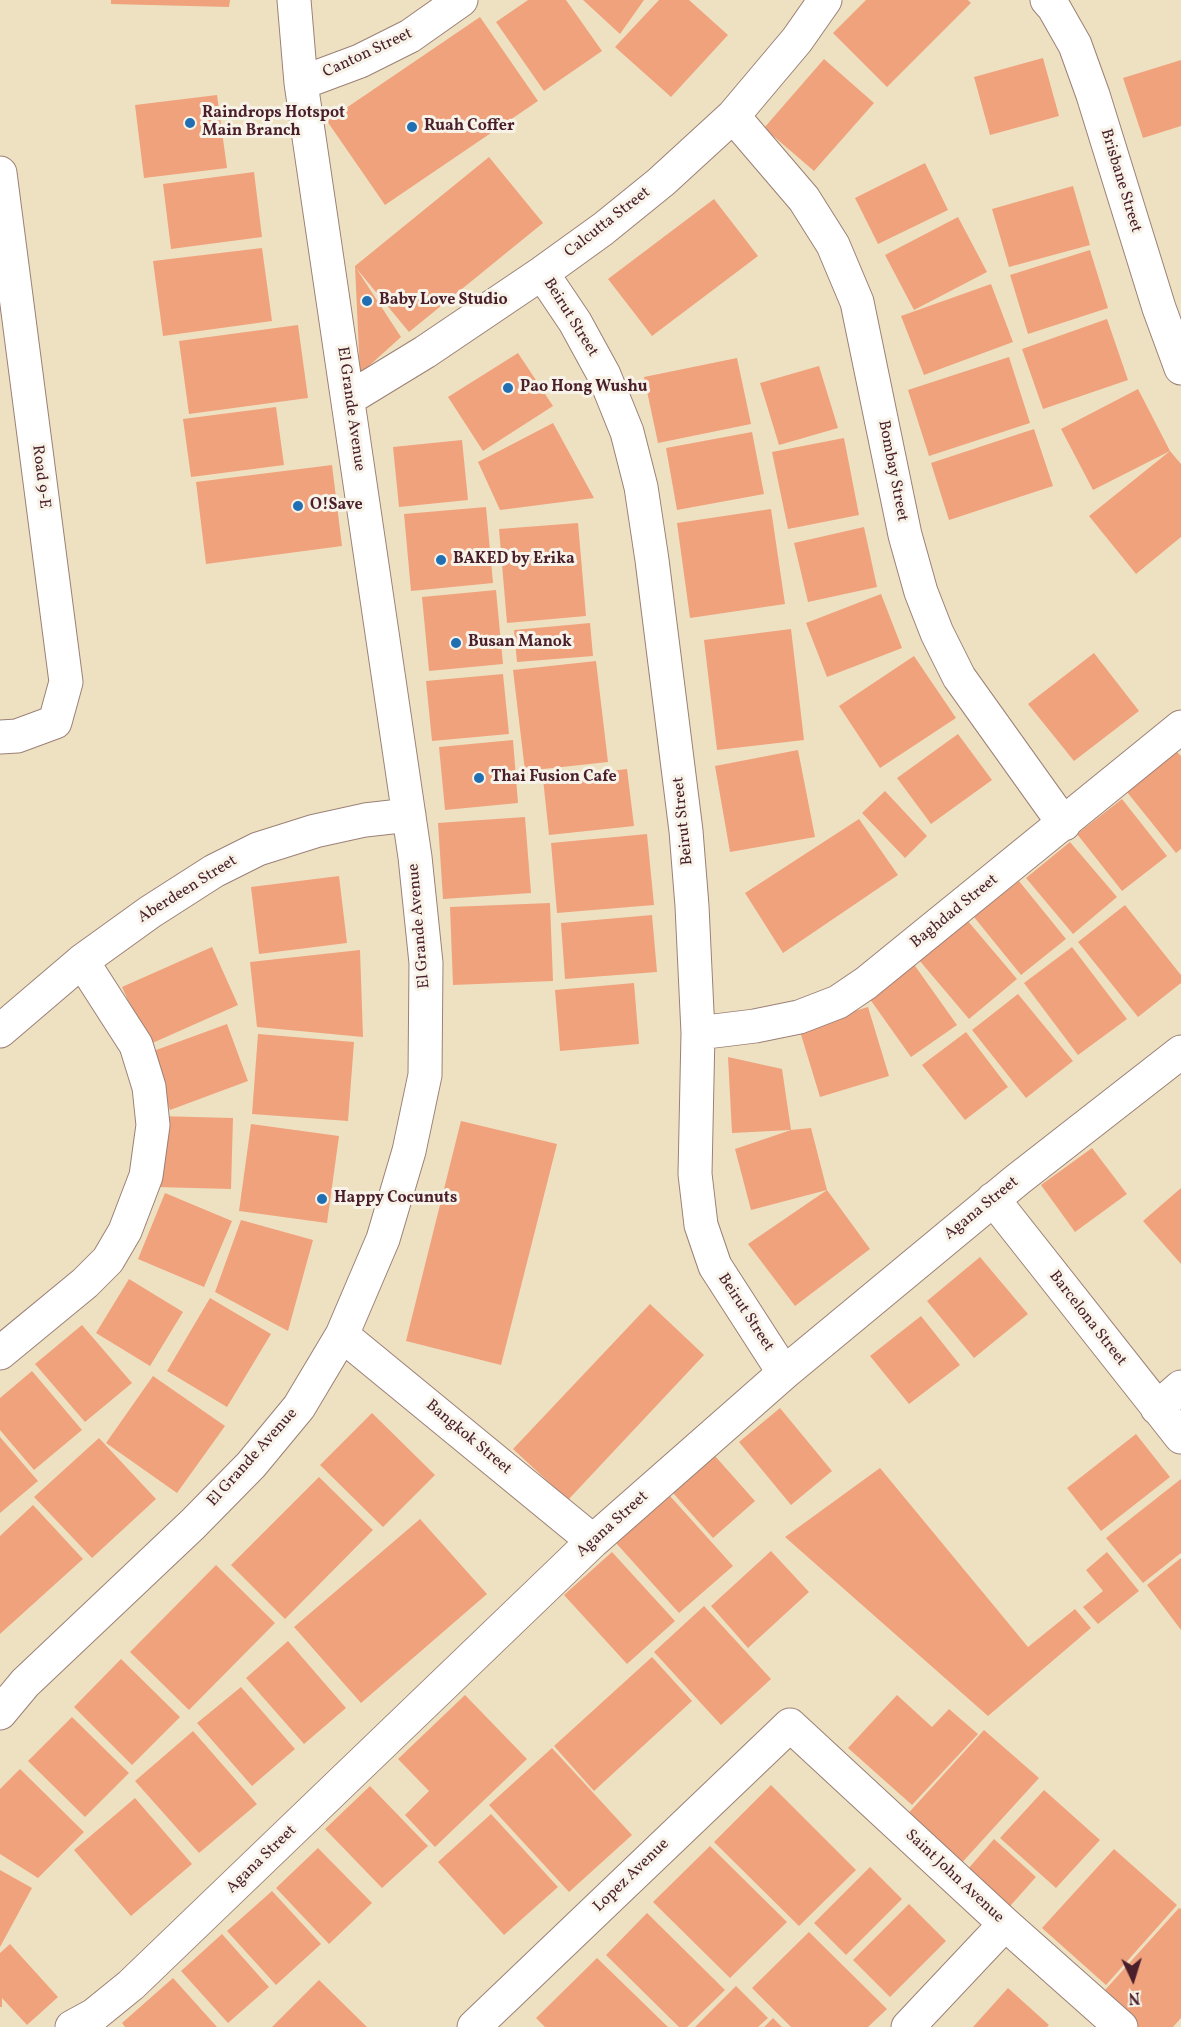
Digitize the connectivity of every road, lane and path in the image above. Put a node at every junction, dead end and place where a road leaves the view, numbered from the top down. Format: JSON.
{"nodes":[{"id":1,"x":294,"y":0,"type":"edge"},
{"id":2,"x":461,"y":0,"type":"edge"},
{"id":3,"x":825,"y":0,"type":"edge"},
{"id":4,"x":1056,"y":3,"type":"edge"},
{"id":5,"x":301,"y":83,"type":"junction"},
{"id":6,"x":733,"y":116,"type":"junction"},
{"id":7,"x":0,"y":173,"type":"edge"},
{"id":8,"x":542,"y":273,"type":"junction"},
{"id":9,"x":1181,"y":368,"type":"edge"},
{"id":10,"x":348,"y":399,"type":"junction"},
{"id":11,"x":1181,"y":727,"type":"edge"},
{"id":12,"x":0,"y":737,"type":"edge"},
{"id":13,"x":409,"y":815,"type":"junction"},
{"id":14,"x":1064,"y":824,"type":"junction"},
{"id":15,"x":82,"y":960,"type":"junction"},
{"id":16,"x":0,"y":1032,"type":"edge"},
{"id":17,"x":698,"y":1033,"type":"junction"},
{"id":18,"x":1181,"y":1052,"type":"edge"},
{"id":19,"x":993,"y":1199,"type":"junction"},
{"id":20,"x":342,"y":1335,"type":"junction"},
{"id":21,"x":0,"y":1353,"type":"edge"},
{"id":22,"x":784,"y":1373,"type":"junction"},
{"id":23,"x":1169,"y":1397,"type":"edge"},
{"id":24,"x":1181,"y":1437,"type":"edge"},
{"id":25,"x":593,"y":1541,"type":"junction"},
{"id":26,"x":0,"y":1713,"type":"edge"},
{"id":27,"x":790,"y":1725,"type":"joint"},
{"id":28,"x":1005,"y":1924,"type":"junction"},
{"id":29,"x":72,"y":2027,"type":"edge"},
{"id":30,"x":474,"y":2027,"type":"edge"},
{"id":31,"x":908,"y":2027,"type":"edge"},
{"id":32,"x":1121,"y":2027,"type":"edge"}],
"edges":[{"from":1,"to":5,"type":"street","name":"El Grande Avenue"},
{"from":2,"to":5,"type":"street","name":"Canton Street"},
{"from":3,"to":6,"type":"street","name":"Calcutta Street"},
{"from":4,"to":9,"type":"street","name":"Brisbane Street"},
{"from":5,"to":10,"type":"street","name":"El Grande Avenue"},
{"from":6,"to":8,"type":"street","name":"Calcutta Street"},
{"from":6,"to":14,"type":"street","name":"Bombay Street"},
{"from":7,"to":12,"type":"street","name":"Road 9-E"},
{"from":8,"to":10,"type":"street","name":"Calcutta Street"},
{"from":8,"to":17,"type":"street","name":"Beirut Street"},
{"from":10,"to":13,"type":"street","name":"El Grande Avenue"},
{"from":11,"to":14,"type":"street","name":"Baghdad Street"},
{"from":13,"to":15,"type":"street","name":"Aberdeen Street"},
{"from":13,"to":20,"type":"street","name":"El Grande Avenue"},
{"from":14,"to":17,"type":"street","name":"Baghdad Street"},
{"from":15,"to":16,"type":"street","name":"Aberdeen Street"},
{"from":15,"to":21,"type":"street"},
{"from":17,"to":22,"type":"street","name":"Beirut Street"},
{"from":18,"to":19,"type":"street","name":"Agana Street"},
{"from":19,"to":22,"type":"street","name":"Agana Street"},
{"from":19,"to":23,"type":"street","name":"Barcelona Street"},
{"from":20,"to":25,"type":"street","name":"Bangkok Street"},
{"from":20,"to":26,"type":"street","name":"El Grande Avenue"},
{"from":22,"to":25,"type":"street","name":"Agana Street"},
{"from":23,"to":24,"type":"street","name":"Barcelona Street"},
{"from":25,"to":29,"type":"street","name":"Agana Street"},
{"from":27,"to":28,"type":"street","name":"Saint John Avenue"},
{"from":27,"to":30,"type":"street","name":"Lopez Avenue"},
{"from":28,"to":31,"type":"street"},
{"from":28,"to":32,"type":"street","name":"Saint John Avenue"}]}
